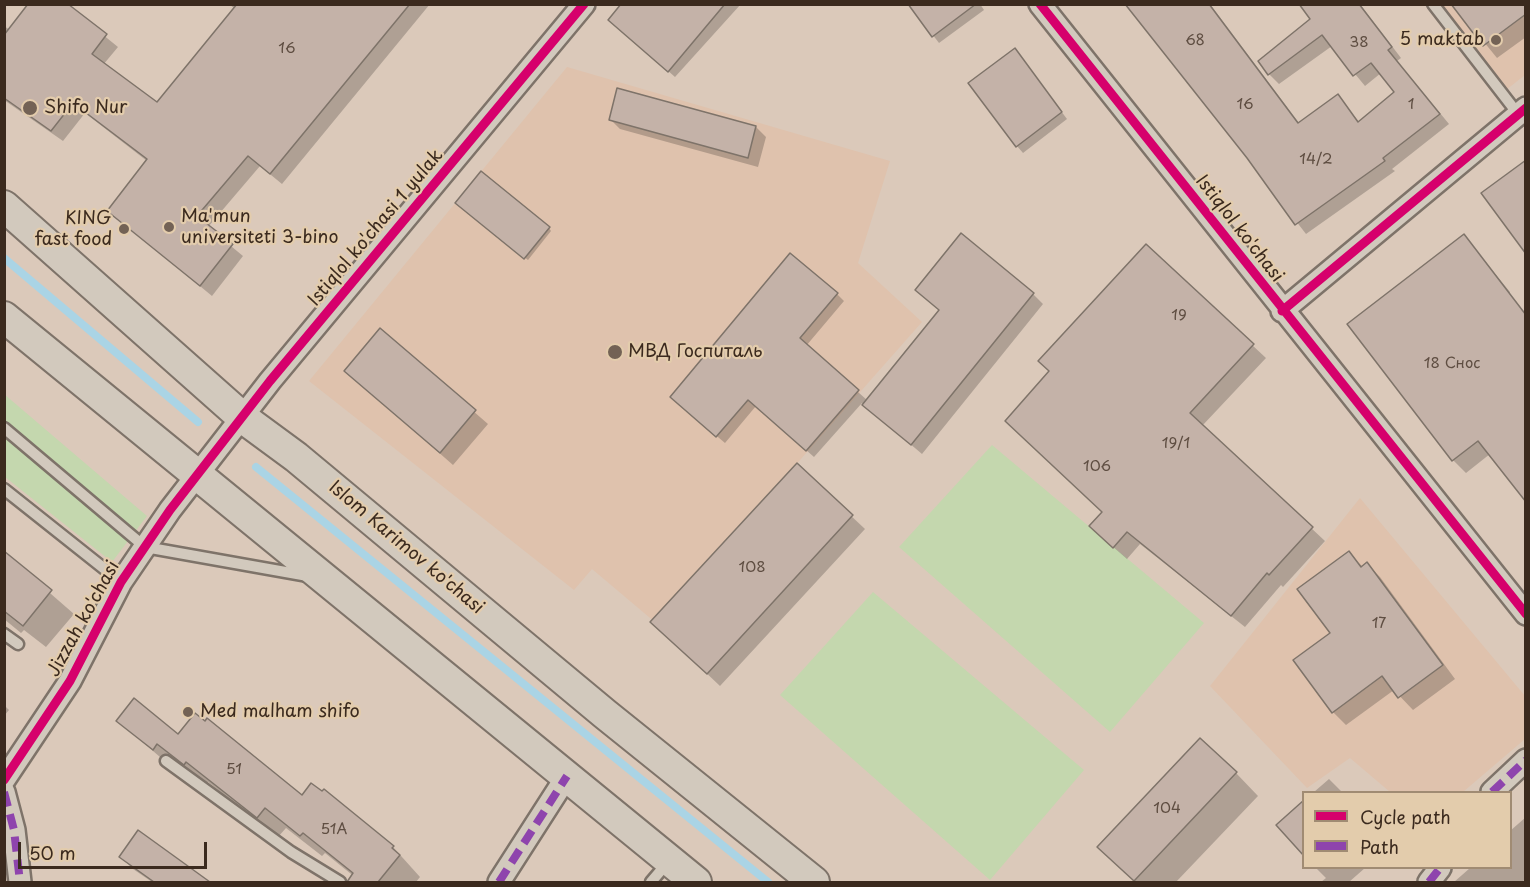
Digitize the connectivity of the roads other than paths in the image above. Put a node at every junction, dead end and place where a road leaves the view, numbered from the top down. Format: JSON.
{"nodes":[{"id":1,"x":585,"y":4,"type":"edge"},
{"id":2,"x":1040,"y":4,"type":"edge"},
{"id":3,"x":1433,"y":4,"type":"edge"},
{"id":4,"x":1522,"y":111,"type":"edge"},
{"id":5,"x":4,"y":206,"type":"edge"},
{"id":6,"x":1282,"y":310,"type":"junction"},
{"id":7,"x":4,"y":317,"type":"edge"},
{"id":8,"x":243,"y":418,"type":"junction"},
{"id":9,"x":4,"y":429,"type":"edge"},
{"id":10,"x":196,"y":476,"type":"junction"},
{"id":11,"x":4,"y":489,"type":"edge"},
{"id":12,"x":145,"y":547,"type":"junction"},
{"id":13,"x":323,"y":579,"type":"junction"},
{"id":14,"x":121,"y":582,"type":"junction"},
{"id":15,"x":1526,"y":614,"type":"edge"},
{"id":16,"x":4,"y":634,"type":"edge"},
{"id":17,"x":18,"y":644,"type":"dead end"},
{"id":18,"x":1526,"y":760,"type":"edge"},
{"id":19,"x":166,"y":761,"type":"dead end"},
{"id":20,"x":567,"y":776,"type":"junction"},
{"id":21,"x":4,"y":780,"type":"edge"},
{"id":22,"x":1493,"y":791,"type":"edge"},
{"id":23,"x":4,"y":792,"type":"edge"},
{"id":24,"x":1439,"y":869,"type":"edge"},
{"id":25,"x":660,"y":872,"type":"edge"},
{"id":26,"x":20,"y":882,"type":"edge"},
{"id":27,"x":340,"y":882,"type":"edge"},
{"id":28,"x":500,"y":882,"type":"edge"},
{"id":29,"x":696,"y":882,"type":"edge"},
{"id":30,"x":814,"y":882,"type":"edge"},
{"id":31,"x":1429,"y":882,"type":"edge"}],
"edges":[{"from":1,"to":8,"type":"street","name":"Istiqlol ko'chasi 1 yulak"},
{"from":2,"to":6,"type":"street","name":"Istiqlol ko'chasi"},
{"from":3,"to":4,"type":"lane"},
{"from":4,"to":6,"type":"street"},
{"from":5,"to":8,"type":"main road","name":"Islom Karimov ko'chasi"},
{"from":6,"to":15,"type":"street","name":"Istiqlol ko'chasi"},
{"from":7,"to":10,"type":"main road"},
{"from":8,"to":10,"type":"street","name":"Istiqlol ko'chasi 1 yulak"},
{"from":8,"to":30,"type":"main road","name":"Islom Karimov ko'chasi"},
{"from":9,"to":12,"type":"lane"},
{"from":10,"to":12,"type":"street","name":"Jizzah ko'chasi"},
{"from":10,"to":13,"type":"main road"},
{"from":11,"to":14,"type":"lane"},
{"from":12,"to":13,"type":"lane"},
{"from":12,"to":14,"type":"street","name":"Jizzah ko'chasi"},
{"from":13,"to":20,"type":"main road"},
{"from":14,"to":21,"type":"street","name":"Jizzah ko'chasi"},
{"from":16,"to":17,"type":"lane"},
{"from":18,"to":22,"type":"street"},
{"from":19,"to":27,"type":"lane"},
{"from":20,"to":25,"type":"main road"},
{"from":20,"to":28,"type":"street"},
{"from":23,"to":26,"type":"street"},
{"from":24,"to":31,"type":"street"},
{"from":25,"to":29,"type":"main road"}]}
